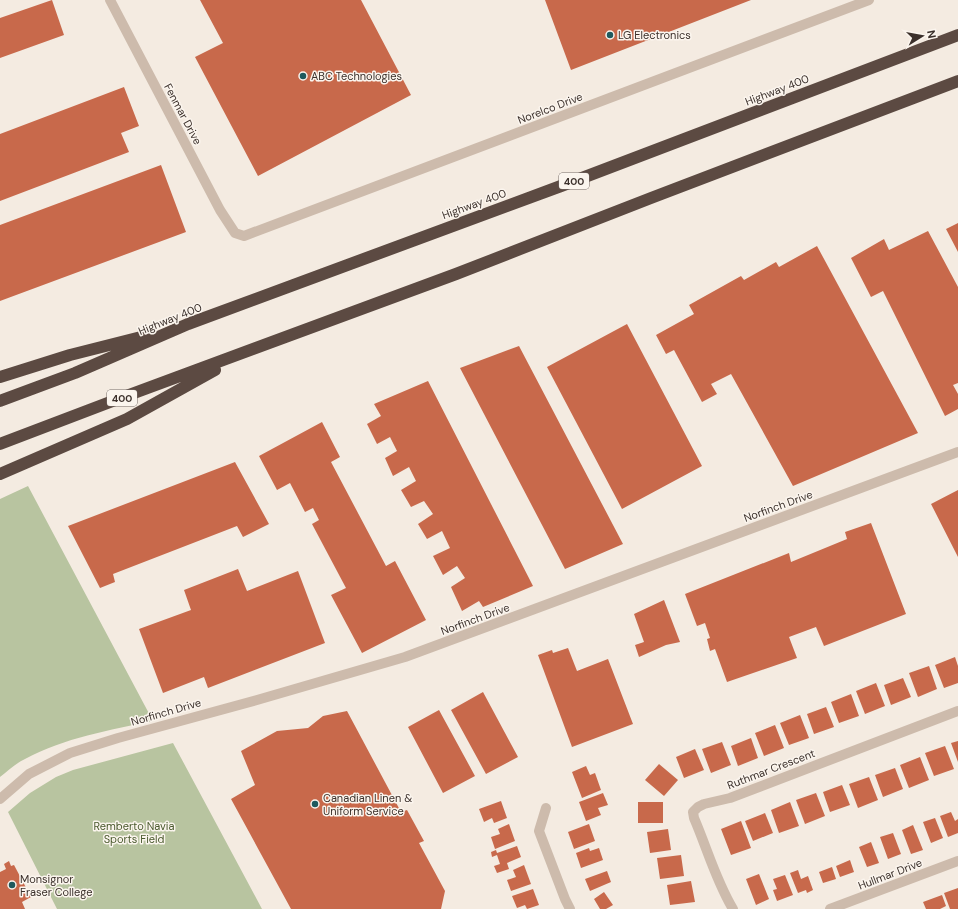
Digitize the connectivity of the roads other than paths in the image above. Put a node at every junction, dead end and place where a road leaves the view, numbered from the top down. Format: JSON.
{"nodes":[{"id":1,"x":110,"y":0,"type":"edge"},
{"id":2,"x":869,"y":0,"type":"edge"},
{"id":3,"x":958,"y":35,"type":"edge"},
{"id":4,"x":958,"y":81,"type":"edge"},
{"id":5,"x":240,"y":235,"type":"joint"},
{"id":6,"x":188,"y":324,"type":"junction"},
{"id":7,"x":246,"y":353,"type":"junction"},
{"id":8,"x":0,"y":377,"type":"edge"},
{"id":9,"x":0,"y":401,"type":"edge"},
{"id":10,"x":0,"y":444,"type":"edge"},
{"id":11,"x":958,"y":452,"type":"edge"},
{"id":12,"x":0,"y":474,"type":"edge"},
{"id":13,"x":958,"y":711,"type":"edge"},
{"id":14,"x":0,"y":799,"type":"edge"},
{"id":15,"x":546,"y":808,"type":"dead end"},
{"id":16,"x":958,"y":861,"type":"edge"},
{"id":17,"x":570,"y":909,"type":"edge"},
{"id":18,"x":733,"y":909,"type":"edge"},
{"id":19,"x":830,"y":909,"type":"edge"}],
"edges":[{"from":1,"to":5,"type":"street","name":"Fenmar Drive"},
{"from":2,"to":5,"type":"street","name":"Norelco Drive"},
{"from":3,"to":6,"type":"highway","name":"Highway 400","number":"400"},
{"from":4,"to":7,"type":"highway","number":"400"},
{"from":6,"to":8,"type":"highway"},
{"from":6,"to":9,"type":"highway","name":"Highway 400","number":"400"},
{"from":7,"to":10,"type":"highway","number":"400"},
{"from":7,"to":12,"type":"highway"},
{"from":11,"to":14,"type":"street","name":"Norfinch Drive"},
{"from":13,"to":18,"type":"street","name":"Ruthmar Crescent"},
{"from":15,"to":17,"type":"street"},
{"from":16,"to":19,"type":"street","name":"Hullmar Drive"}]}
